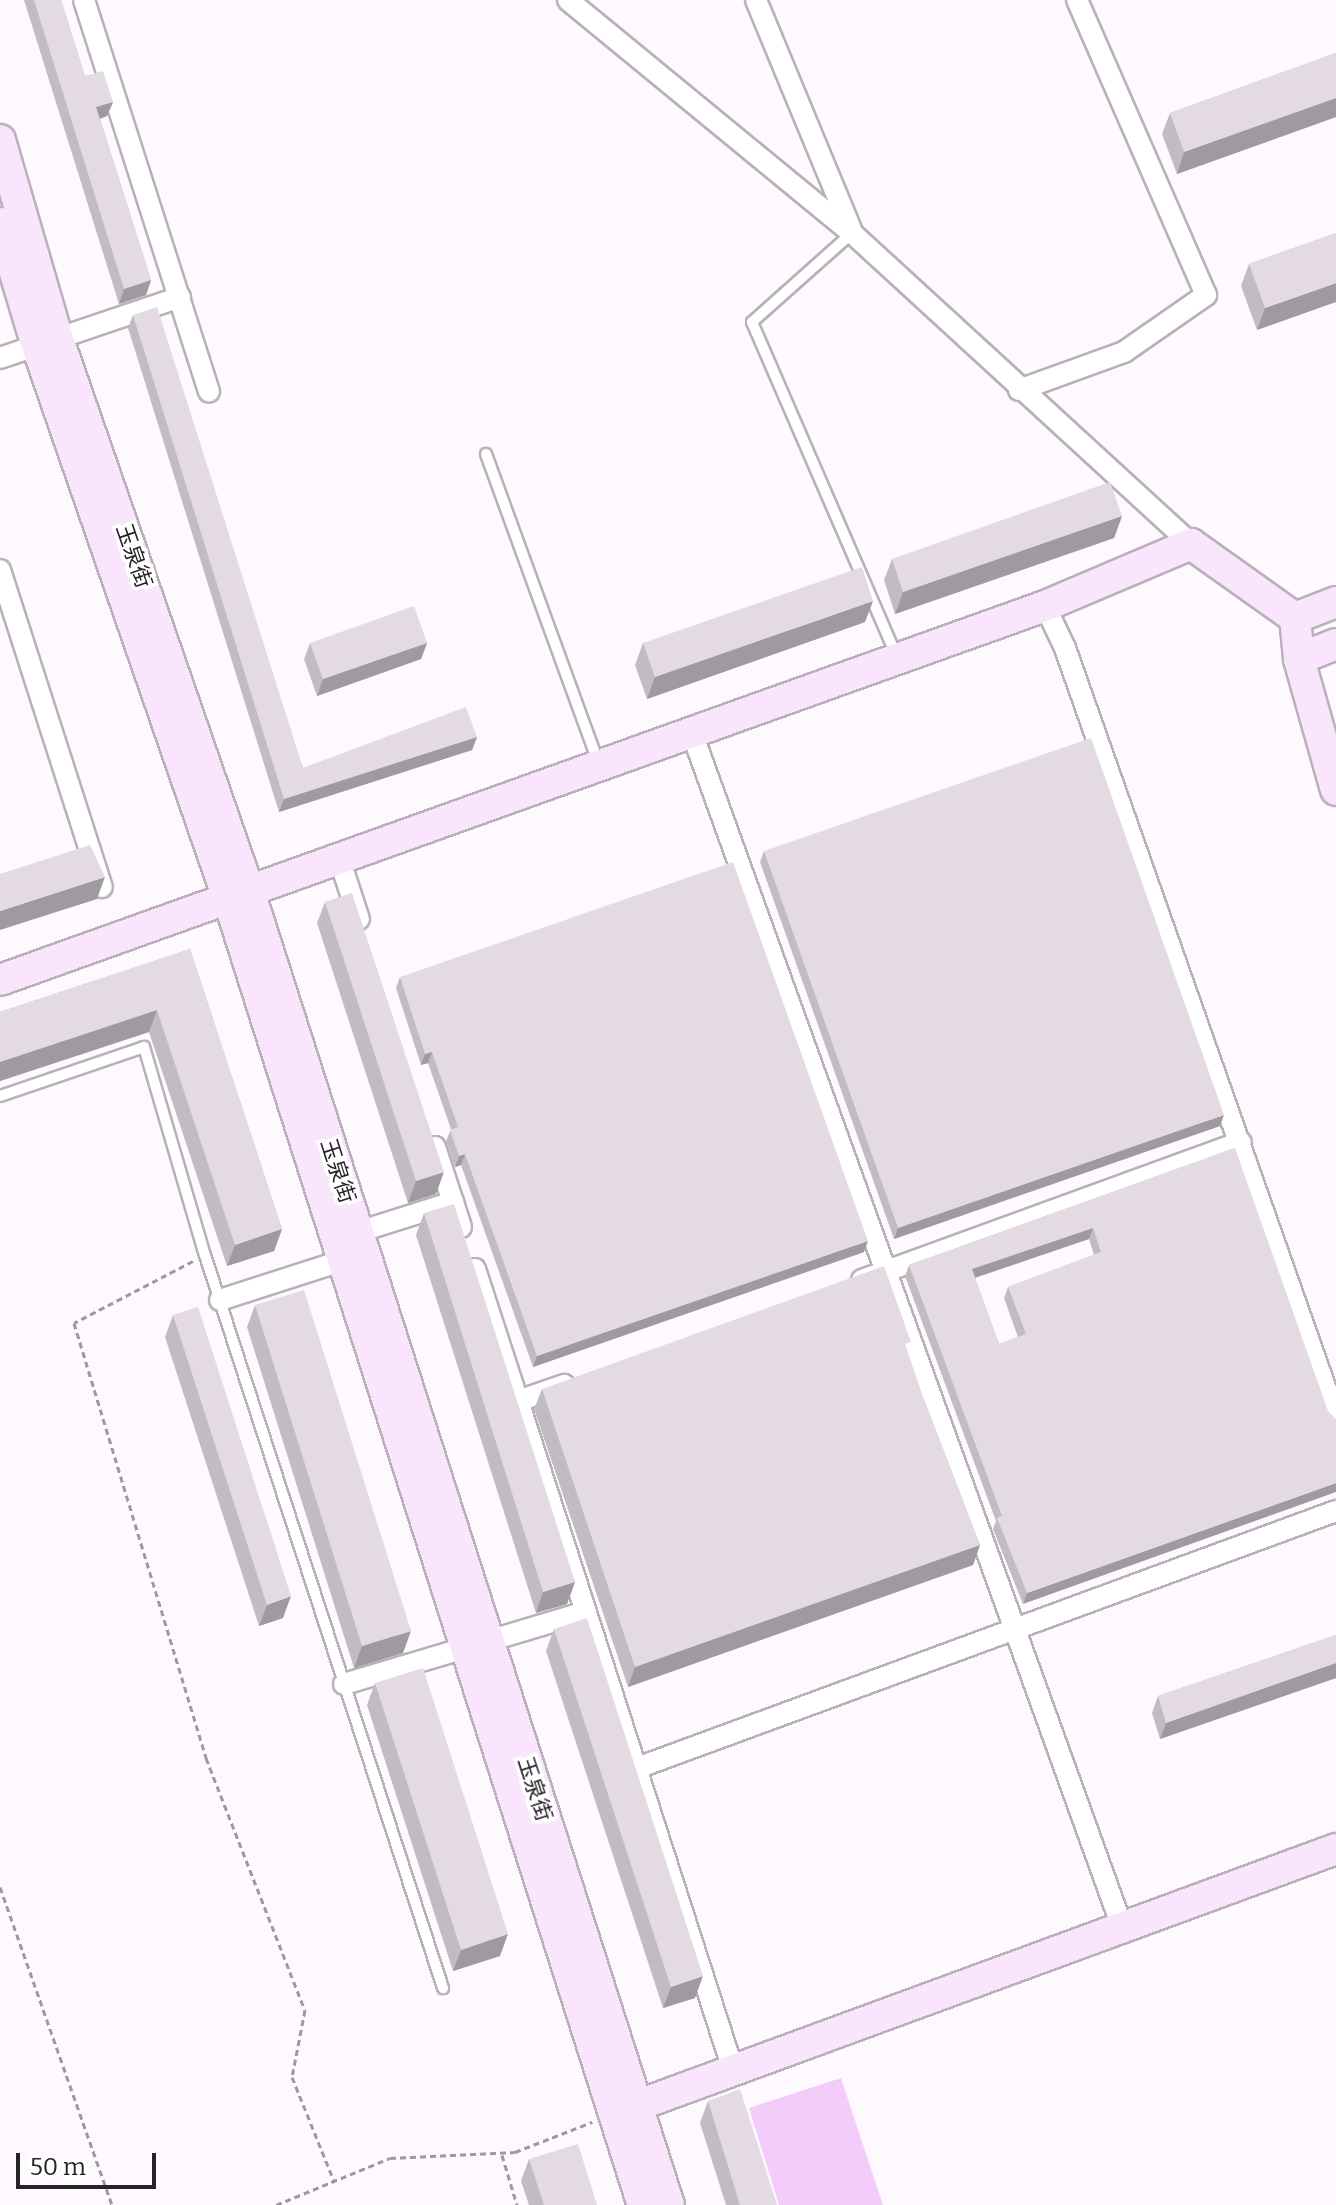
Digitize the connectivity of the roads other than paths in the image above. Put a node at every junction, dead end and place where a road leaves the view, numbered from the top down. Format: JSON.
{"nodes":[{"id":1,"x":84,"y":0,"type":"edge"},
{"id":2,"x":568,"y":0,"type":"edge"},
{"id":3,"x":756,"y":0,"type":"edge"},
{"id":4,"x":1077,"y":0,"type":"edge"},
{"id":5,"x":0,"y":140,"type":"edge"},
{"id":6,"x":0,"y":223,"type":"edge"},
{"id":7,"x":852,"y":233,"type":"junction"},
{"id":8,"x":180,"y":297,"type":"junction"},
{"id":9,"x":48,"y":342,"type":"junction"},
{"id":10,"x":0,"y":358,"type":"edge"},
{"id":11,"x":1019,"y":390,"type":"junction"},
{"id":12,"x":209,"y":392,"type":"dead end"},
{"id":13,"x":486,"y":454,"type":"dead end"},
{"id":14,"x":1191,"y":544,"type":"junction"},
{"id":15,"x":0,"y":570,"type":"edge"},
{"id":16,"x":1336,"y":602,"type":"edge"},
{"id":17,"x":1045,"y":606,"type":"junction"},
{"id":18,"x":1295,"y":618,"type":"junction"},
{"id":19,"x":1336,"y":644,"type":"edge"},
{"id":20,"x":898,"y":659,"type":"junction"},
{"id":21,"x":1299,"y":659,"type":"junction"},
{"id":22,"x":692,"y":733,"type":"junction"},
{"id":23,"x":600,"y":767,"type":"junction"},
{"id":24,"x":1336,"y":790,"type":"edge"},
{"id":25,"x":340,"y":861,"type":"junction"},
{"id":26,"x":102,"y":887,"type":"edge"},
{"id":27,"x":240,"y":897,"type":"junction"},
{"id":28,"x":365,"y":935,"type":"edge"},
{"id":29,"x":0,"y":980,"type":"edge"},
{"id":30,"x":0,"y":1096,"type":"edge"},
{"id":31,"x":428,"y":1128,"type":"edge"},
{"id":32,"x":1241,"y":1142,"type":"junction"},
{"id":33,"x":453,"y":1202,"type":"junction"},
{"id":34,"x":355,"y":1249,"type":"junction"},
{"id":35,"x":886,"y":1272,"type":"junction"},
{"id":36,"x":842,"y":1287,"type":"edge"},
{"id":37,"x":220,"y":1300,"type":"junction"},
{"id":38,"x":592,"y":1375,"type":"edge"},
{"id":39,"x":518,"y":1401,"type":"junction"},
{"id":40,"x":1336,"y":1418,"type":"edge"},
{"id":41,"x":1336,"y":1511,"type":"edge"},
{"id":42,"x":586,"y":1612,"type":"junction"},
{"id":43,"x":1015,"y":1631,"type":"junction"},
{"id":44,"x":477,"y":1645,"type":"junction"},
{"id":45,"x":344,"y":1684,"type":"junction"},
{"id":46,"x":637,"y":1768,"type":"junction"},
{"id":47,"x":1336,"y":1849,"type":"edge"},
{"id":48,"x":1122,"y":1927,"type":"junction"},
{"id":49,"x":443,"y":1988,"type":"dead end"},
{"id":50,"x":733,"y":2070,"type":"junction"},
{"id":51,"x":625,"y":2110,"type":"junction"},
{"id":52,"x":643,"y":2205,"type":"edge"},
{"id":53,"x":669,"y":2205,"type":"edge"}],
"edges":[{"from":1,"to":8,"type":"street"},
{"from":2,"to":7,"type":"street"},
{"from":3,"to":7,"type":"street"},
{"from":4,"to":11,"type":"street"},
{"from":5,"to":9,"type":"street","name":"玉泉街"},
{"from":6,"to":9,"type":"street","name":"玉泉街"},
{"from":7,"to":11,"type":"street"},
{"from":7,"to":20,"type":"lane"},
{"from":8,"to":9,"type":"street"},
{"from":8,"to":12,"type":"street"},
{"from":9,"to":10,"type":"street"},
{"from":9,"to":27,"type":"street","name":"玉泉街"},
{"from":11,"to":14,"type":"street"},
{"from":13,"to":23,"type":"lane"},
{"from":14,"to":17,"type":"street"},
{"from":14,"to":18,"type":"street"},
{"from":15,"to":26,"type":"street"},
{"from":16,"to":18,"type":"street"},
{"from":17,"to":20,"type":"street"},
{"from":17,"to":32,"type":"street"},
{"from":18,"to":21,"type":"street"},
{"from":19,"to":21,"type":"street"},
{"from":20,"to":22,"type":"street"},
{"from":21,"to":24,"type":"street"},
{"from":22,"to":23,"type":"street"},
{"from":22,"to":35,"type":"street"},
{"from":23,"to":25,"type":"street"},
{"from":25,"to":27,"type":"street"},
{"from":25,"to":28,"type":"street"},
{"from":27,"to":29,"type":"street"},
{"from":27,"to":34,"type":"street","name":"玉泉街"},
{"from":30,"to":37,"type":"lane"},
{"from":31,"to":33,"type":"street"},
{"from":32,"to":35,"type":"street"},
{"from":32,"to":40,"type":"street"},
{"from":33,"to":34,"type":"street"},
{"from":33,"to":39,"type":"street"},
{"from":34,"to":37,"type":"street"},
{"from":34,"to":44,"type":"street","name":"玉泉街"},
{"from":35,"to":36,"type":"street"},
{"from":35,"to":43,"type":"street"},
{"from":37,"to":45,"type":"lane"},
{"from":38,"to":39,"type":"street"},
{"from":39,"to":42,"type":"street"},
{"from":41,"to":43,"type":"street"},
{"from":42,"to":44,"type":"street"},
{"from":42,"to":46,"type":"street"},
{"from":43,"to":46,"type":"street"},
{"from":43,"to":48,"type":"street"},
{"from":44,"to":45,"type":"street"},
{"from":44,"to":51,"type":"street","name":"玉泉街"},
{"from":45,"to":49,"type":"lane"},
{"from":46,"to":50,"type":"street"},
{"from":47,"to":48,"type":"street"},
{"from":48,"to":50,"type":"street"},
{"from":50,"to":51,"type":"street"},
{"from":51,"to":52,"type":"street","name":"玉泉街"},
{"from":51,"to":53,"type":"street","name":"玉泉街"}]}
